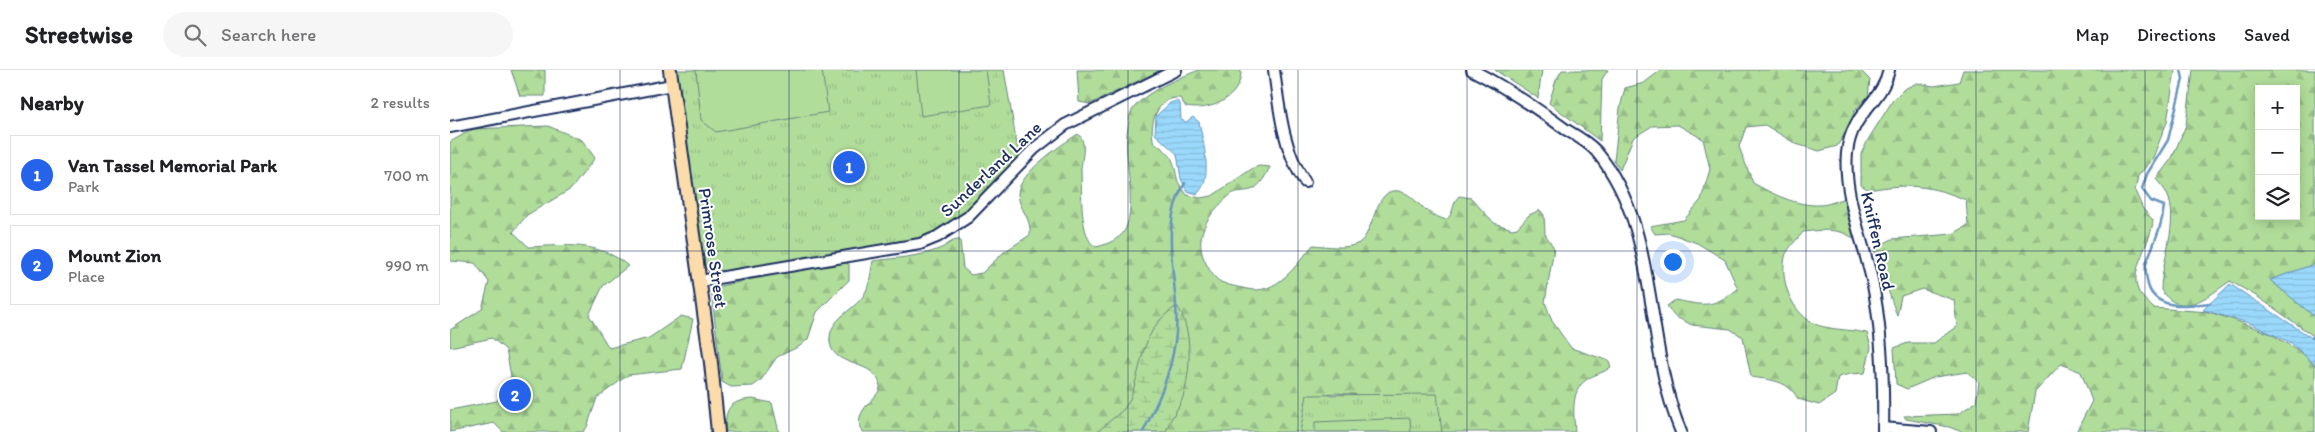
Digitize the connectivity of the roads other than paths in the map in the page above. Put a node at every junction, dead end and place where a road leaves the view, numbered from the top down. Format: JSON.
{"nodes":[{"id":1,"x":670,"y":70,"type":"edge"},
{"id":2,"x":1176,"y":70,"type":"edge"},
{"id":3,"x":1274,"y":70,"type":"edge"},
{"id":4,"x":1472,"y":70,"type":"edge"},
{"id":5,"x":1890,"y":70,"type":"edge"},
{"id":6,"x":672,"y":85,"type":"junction"},
{"id":7,"x":450,"y":127,"type":"edge"},
{"id":8,"x":1305,"y":182,"type":"dead end"},
{"id":9,"x":700,"y":280,"type":"junction"},
{"id":10,"x":1883,"y":430,"type":"edge"},
{"id":11,"x":718,"y":432,"type":"edge"},
{"id":12,"x":1681,"y":432,"type":"edge"},
{"id":13,"x":1931,"y":432,"type":"edge"}],
"edges":[{"from":1,"to":6,"type":"main road","name":"Primrose Street"},
{"from":2,"to":9,"type":"street","name":"Sunderland Lane"},
{"from":3,"to":8,"type":"street"},
{"from":4,"to":12,"type":"street"},
{"from":5,"to":10,"type":"street","name":"Kniffen Road"},
{"from":6,"to":7,"type":"street"},
{"from":6,"to":9,"type":"main road","name":"Primrose Street"},
{"from":9,"to":11,"type":"main road","name":"Primrose Street"},
{"from":10,"to":13,"type":"street"}]}
